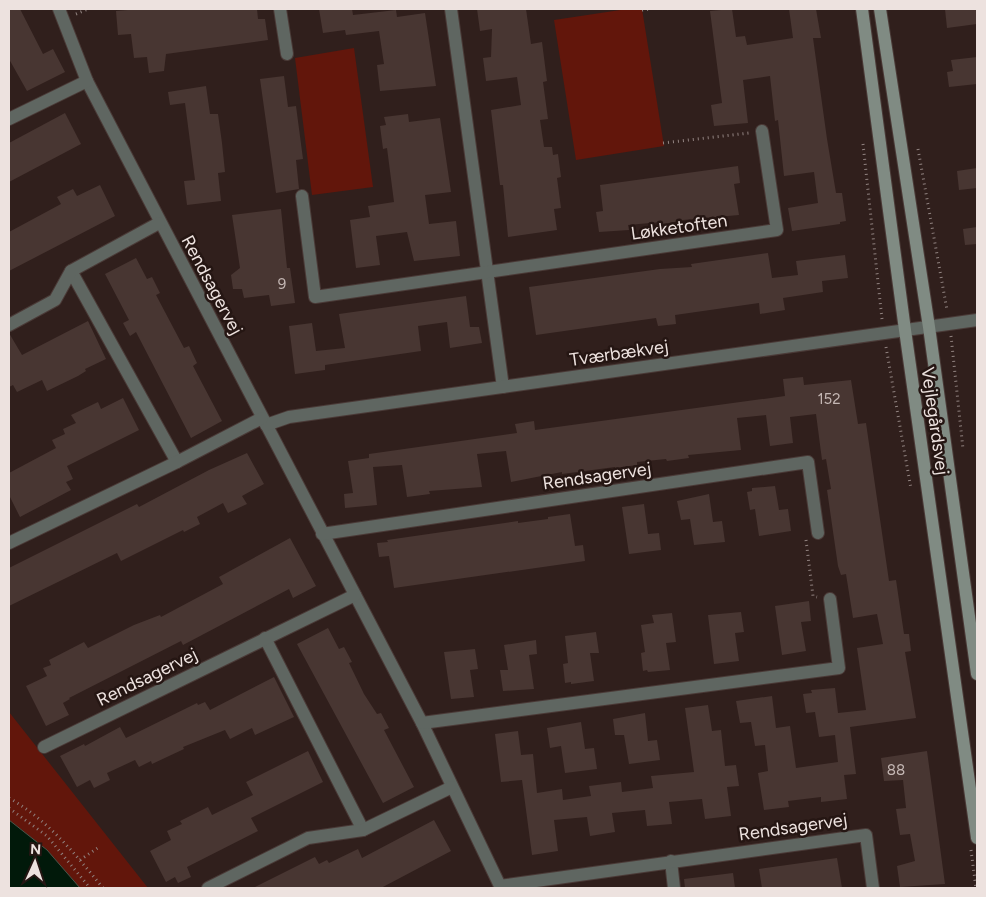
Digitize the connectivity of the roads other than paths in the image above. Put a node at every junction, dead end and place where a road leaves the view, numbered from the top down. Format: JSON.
{"nodes":[{"id":1,"x":59,"y":9,"type":"edge"},
{"id":2,"x":280,"y":9,"type":"edge"},
{"id":3,"x":451,"y":9,"type":"edge"},
{"id":4,"x":862,"y":9,"type":"edge"},
{"id":5,"x":880,"y":9,"type":"edge"},
{"id":6,"x":287,"y":54,"type":"dead end"},
{"id":7,"x":87,"y":81,"type":"junction"},
{"id":8,"x":9,"y":120,"type":"edge"},
{"id":9,"x":762,"y":131,"type":"road end"},
{"id":10,"x":302,"y":196,"type":"dead end"},
{"id":11,"x":159,"y":222,"type":"junction"},
{"id":12,"x":72,"y":271,"type":"junction"},
{"id":13,"x":488,"y":272,"type":"junction"},
{"id":14,"x":977,"y":320,"type":"edge"},
{"id":15,"x":9,"y":325,"type":"edge"},
{"id":16,"x":929,"y":327,"type":"junction"},
{"id":17,"x":905,"y":330,"type":"junction"},
{"id":18,"x":502,"y":387,"type":"junction"},
{"id":19,"x":264,"y":421,"type":"junction"},
{"id":20,"x":177,"y":462,"type":"junction"},
{"id":21,"x":818,"y":532,"type":"road end"},
{"id":22,"x":322,"y":534,"type":"junction"},
{"id":23,"x":9,"y":543,"type":"edge"},
{"id":24,"x":355,"y":594,"type":"junction"},
{"id":25,"x":830,"y":599,"type":"road end"},
{"id":26,"x":265,"y":638,"type":"junction"},
{"id":27,"x":977,"y":674,"type":"edge"},
{"id":28,"x":422,"y":723,"type":"junction"},
{"id":29,"x":44,"y":747,"type":"dead end"},
{"id":30,"x":452,"y":788,"type":"junction"},
{"id":31,"x":363,"y":830,"type":"junction"},
{"id":32,"x":977,"y":838,"type":"edge"},
{"id":33,"x":671,"y":861,"type":"junction"},
{"id":34,"x":500,"y":887,"type":"edge"},
{"id":35,"x":208,"y":888,"type":"edge"},
{"id":36,"x":674,"y":888,"type":"edge"},
{"id":37,"x":873,"y":888,"type":"edge"}],
"edges":[{"from":1,"to":7,"type":"street","name":"Rendsagervej"},
{"from":2,"to":6,"type":"street"},
{"from":3,"to":13,"type":"street"},
{"from":4,"to":17,"type":"street","name":"Vejlegårdsvej"},
{"from":5,"to":16,"type":"street","name":"Vejlegårdsvej"},
{"from":7,"to":8,"type":"street"},
{"from":7,"to":11,"type":"street","name":"Rendsagervej"},
{"from":9,"to":13,"type":"street","name":"Løkketoften"},
{"from":10,"to":13,"type":"street","name":"Løkketoften"},
{"from":11,"to":12,"type":"street","name":"Rendsagervej"},
{"from":11,"to":19,"type":"street","name":"Rendsagervej"},
{"from":12,"to":15,"type":"street","name":"Rendsagervej"},
{"from":12,"to":20,"type":"street"},
{"from":13,"to":18,"type":"street"},
{"from":14,"to":16,"type":"street","name":"Tværbækvej"},
{"from":16,"to":17,"type":"street","name":"Tværbækvej"},
{"from":16,"to":27,"type":"street","name":"Vejlegårdsvej"},
{"from":17,"to":18,"type":"street","name":"Tværbækvej"},
{"from":17,"to":32,"type":"street","name":"Vejlegårdsvej"},
{"from":18,"to":19,"type":"street","name":"Tværbækvej"},
{"from":19,"to":20,"type":"street"},
{"from":19,"to":22,"type":"street","name":"Rendsagervej"},
{"from":20,"to":23,"type":"street"},
{"from":21,"to":22,"type":"street","name":"Rendsagervej"},
{"from":22,"to":24,"type":"street","name":"Rendsagervej"},
{"from":24,"to":26,"type":"street","name":"Rendsagervej"},
{"from":24,"to":28,"type":"street","name":"Rendsagervej"},
{"from":25,"to":28,"type":"street"},
{"from":26,"to":29,"type":"street","name":"Rendsagervej"},
{"from":26,"to":31,"type":"street"},
{"from":28,"to":30,"type":"street","name":"Rendsagervej"},
{"from":30,"to":31,"type":"street"},
{"from":30,"to":34,"type":"street","name":"Rendsagervej"},
{"from":31,"to":35,"type":"street"},
{"from":33,"to":34,"type":"street","name":"Rendsagervej"},
{"from":33,"to":36,"type":"street"},
{"from":33,"to":37,"type":"street","name":"Rendsagervej"}]}
